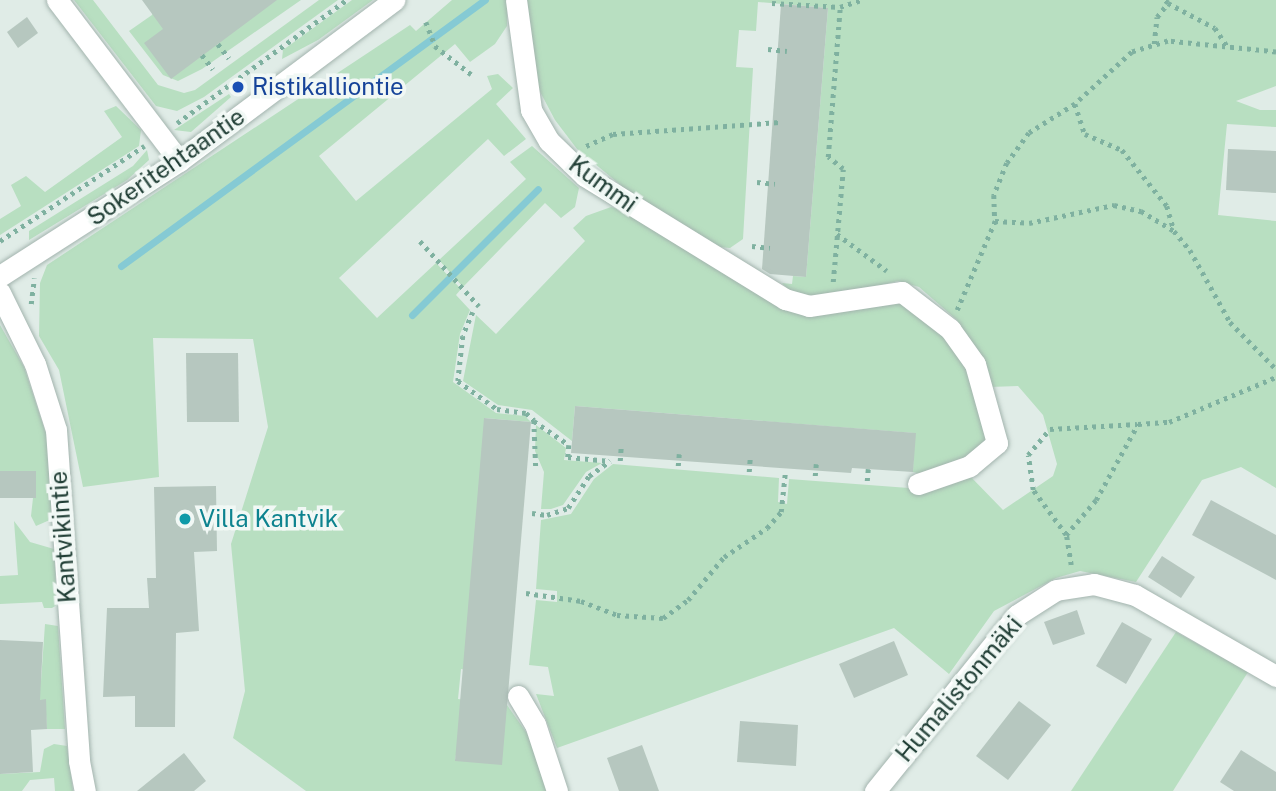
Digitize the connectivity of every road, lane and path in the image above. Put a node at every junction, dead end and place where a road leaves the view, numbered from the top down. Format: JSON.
{"nodes":[{"id":1,"x":57,"y":0,"type":"edge"},
{"id":2,"x":394,"y":0,"type":"edge"},
{"id":3,"x":516,"y":0,"type":"edge"},
{"id":4,"x":862,"y":0,"type":"edge"},
{"id":5,"x":1166,"y":1,"type":"edge"},
{"id":6,"x":772,"y":3,"type":"dead end"},
{"id":7,"x":840,"y":7,"type":"junction"},
{"id":8,"x":426,"y":22,"type":"dead end"},
{"id":9,"x":218,"y":44,"type":"dead end"},
{"id":10,"x":1154,"y":44,"type":"junction"},
{"id":11,"x":1228,"y":47,"type":"junction"},
{"id":12,"x":768,"y":49,"type":"dead end"},
{"id":13,"x":786,"y":51,"type":"dead end"},
{"id":14,"x":1276,"y":52,"type":"edge"},
{"id":15,"x":202,"y":55,"type":"dead end"},
{"id":16,"x":229,"y":58,"type":"dead end"},
{"id":17,"x":213,"y":69,"type":"dead end"},
{"id":18,"x":471,"y":74,"type":"dead end"},
{"id":19,"x":1075,"y":104,"type":"junction"},
{"id":20,"x":780,"y":122,"type":"dead end"},
{"id":21,"x":569,"y":160,"type":"junction"},
{"id":22,"x":179,"y":161,"type":"junction"},
{"id":23,"x":757,"y":182,"type":"dead end"},
{"id":24,"x":775,"y":184,"type":"dead end"},
{"id":25,"x":995,"y":221,"type":"junction"},
{"id":26,"x":1174,"y":231,"type":"junction"},
{"id":27,"x":837,"y":234,"type":"junction"},
{"id":28,"x":420,"y":241,"type":"dead end"},
{"id":29,"x":752,"y":246,"type":"dead end"},
{"id":30,"x":770,"y":248,"type":"dead end"},
{"id":31,"x":0,"y":276,"type":"edge"},
{"id":32,"x":902,"y":292,"type":"junction"},
{"id":33,"x":0,"y":293,"type":"edge"},
{"id":34,"x":832,"y":303,"type":"junction"},
{"id":35,"x":479,"y":306,"type":"dead end"},
{"id":36,"x":472,"y":312,"type":"dead end"},
{"id":37,"x":950,"y":328,"type":"junction"},
{"id":38,"x":1276,"y":369,"type":"edge"},
{"id":39,"x":1276,"y":377,"type":"edge"},
{"id":40,"x":534,"y":420,"type":"junction"},
{"id":41,"x":1138,"y":424,"type":"junction"},
{"id":42,"x":621,"y":448,"type":"dead end"},
{"id":43,"x":679,"y":454,"type":"dead end"},
{"id":44,"x":750,"y":458,"type":"dead end"},
{"id":45,"x":620,"y":461,"type":"dead end"},
{"id":46,"x":816,"y":464,"type":"dead end"},
{"id":47,"x":678,"y":466,"type":"dead end"},
{"id":48,"x":868,"y":469,"type":"dead end"},
{"id":49,"x":536,"y":470,"type":"dead end"},
{"id":50,"x":749,"y":471,"type":"dead end"},
{"id":51,"x":785,"y":474,"type":"dead end"},
{"id":52,"x":815,"y":477,"type":"dead end"},
{"id":53,"x":867,"y":481,"type":"dead end"},
{"id":54,"x":918,"y":484,"type":"dead end"},
{"id":55,"x":532,"y":513,"type":"dead end"},
{"id":56,"x":1066,"y":535,"type":"junction"},
{"id":57,"x":1084,"y":586,"type":"junction"},
{"id":58,"x":526,"y":593,"type":"dead end"},
{"id":59,"x":1276,"y":676,"type":"edge"},
{"id":60,"x":518,"y":696,"type":"dead end"},
{"id":61,"x":85,"y":791,"type":"edge"},
{"id":62,"x":558,"y":791,"type":"edge"},
{"id":63,"x":876,"y":791,"type":"edge"}],
"edges":[{"from":1,"to":22,"type":"street"},
{"from":2,"to":22,"type":"street","name":"Sokeritehtaantie"},
{"from":3,"to":21,"type":"street","name":"Kummi"},
{"from":4,"to":7,"type":"path"},
{"from":5,"to":10,"type":"path"},
{"from":5,"to":11,"type":"path"},
{"from":6,"to":7,"type":"path"},
{"from":7,"to":27,"type":"path"},
{"from":8,"to":18,"type":"path"},
{"from":9,"to":16,"type":"path"},
{"from":10,"to":11,"type":"path"},
{"from":10,"to":19,"type":"path"},
{"from":11,"to":14,"type":"path"},
{"from":12,"to":13,"type":"path"},
{"from":15,"to":17,"type":"path"},
{"from":19,"to":25,"type":"path"},
{"from":19,"to":26,"type":"path"},
{"from":20,"to":21,"type":"path"},
{"from":21,"to":34,"type":"street","name":"Kummi"},
{"from":22,"to":31,"type":"street","name":"Sokeritehtaantie"},
{"from":23,"to":24,"type":"path"},
{"from":25,"to":26,"type":"path"},
{"from":25,"to":37,"type":"path"},
{"from":26,"to":38,"type":"path"},
{"from":27,"to":32,"type":"path"},
{"from":27,"to":34,"type":"path"},
{"from":28,"to":35,"type":"path"},
{"from":29,"to":30,"type":"path"},
{"from":32,"to":34,"type":"street"},
{"from":32,"to":37,"type":"street"},
{"from":33,"to":61,"type":"street","name":"Kantvikintie"},
{"from":36,"to":40,"type":"path"},
{"from":37,"to":54,"type":"street"},
{"from":39,"to":41,"type":"path"},
{"from":40,"to":49,"type":"path"},
{"from":40,"to":55,"type":"path"},
{"from":41,"to":56,"type":"path"},
{"from":41,"to":56,"type":"path"},
{"from":42,"to":45,"type":"path"},
{"from":43,"to":47,"type":"path"},
{"from":44,"to":50,"type":"path"},
{"from":46,"to":52,"type":"path"},
{"from":48,"to":53,"type":"path"},
{"from":51,"to":58,"type":"path"},
{"from":56,"to":57,"type":"path"},
{"from":57,"to":59,"type":"street","name":"Humalistonmäki"},
{"from":57,"to":63,"type":"street","name":"Humalistonmäki"},
{"from":60,"to":62,"type":"street"}]}
